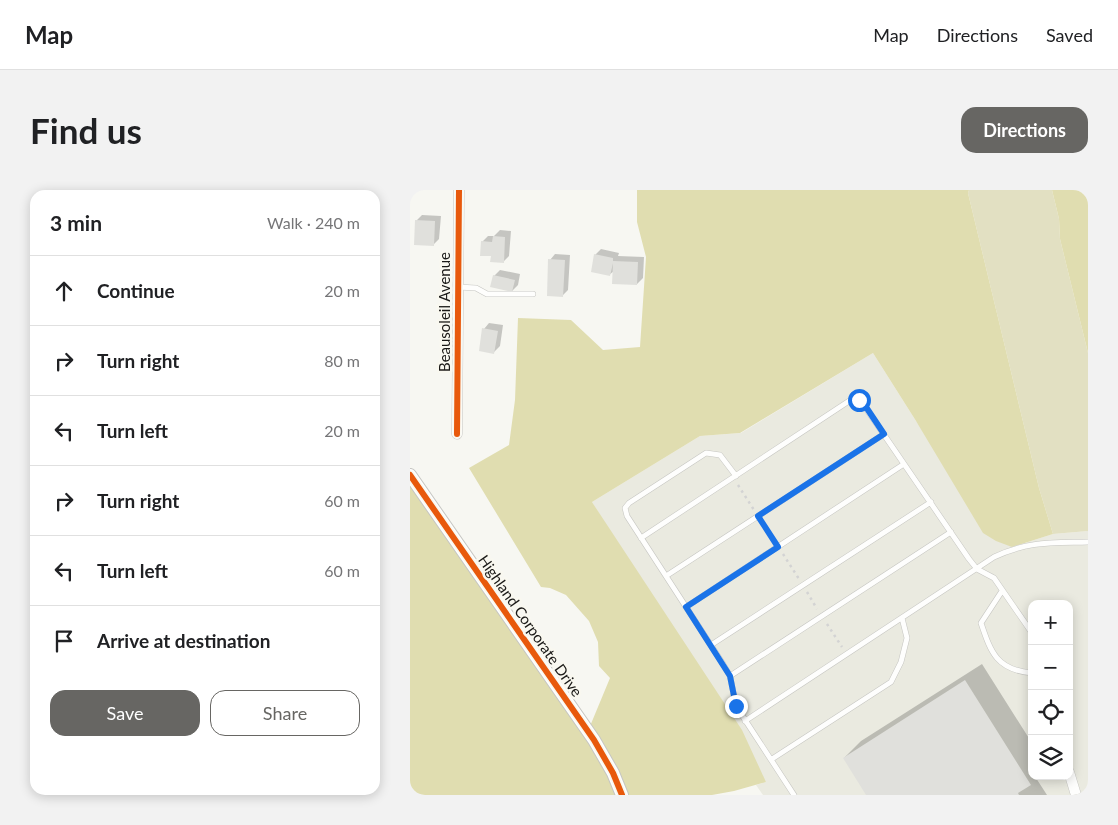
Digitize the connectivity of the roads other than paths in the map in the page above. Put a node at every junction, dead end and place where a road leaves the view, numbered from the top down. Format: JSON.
{"nodes":[{"id":1,"x":459,"y":190,"type":"edge"},
{"id":2,"x":458,"y":287,"type":"junction"},
{"id":3,"x":533,"y":294,"type":"dead end"},
{"id":4,"x":457,"y":434,"type":"dead end"},
{"id":5,"x":884,"y":434,"type":"junction"},
{"id":6,"x":904,"y":464,"type":"junction"},
{"id":7,"x":410,"y":475,"type":"edge"},
{"id":8,"x":734,"y":477,"type":"junction"},
{"id":9,"x":931,"y":502,"type":"junction"},
{"id":10,"x":951,"y":532,"type":"junction"},
{"id":11,"x":641,"y":538,"type":"junction"},
{"id":12,"x":1088,"y":542,"type":"edge"},
{"id":13,"x":977,"y":569,"type":"junction"},
{"id":14,"x":666,"y":576,"type":"junction"},
{"id":15,"x":1002,"y":590,"type":"junction"},
{"id":16,"x":686,"y":607,"type":"junction"},
{"id":17,"x":902,"y":618,"type":"junction"},
{"id":18,"x":1028,"y":628,"type":"edge"},
{"id":19,"x":711,"y":645,"type":"junction"},
{"id":20,"x":1028,"y":672,"type":"edge"},
{"id":21,"x":730,"y":676,"type":"junction"},
{"id":22,"x":746,"y":721,"type":"junction"},
{"id":23,"x":772,"y":759,"type":"junction"},
{"id":24,"x":1071,"y":780,"type":"edge"},
{"id":25,"x":622,"y":795,"type":"edge"},
{"id":26,"x":794,"y":795,"type":"edge"},
{"id":27,"x":1076,"y":795,"type":"edge"}],
"edges":[{"from":1,"to":2,"type":"street","name":"Beausoleil Avenue"},
{"from":2,"to":3,"type":"lane"},
{"from":2,"to":4,"type":"street","name":"Beausoleil Avenue"},
{"from":5,"to":6,"type":"lane"},
{"from":5,"to":8,"type":"lane"},
{"from":5,"to":14,"type":"lane"},
{"from":6,"to":9,"type":"lane"},
{"from":6,"to":16,"type":"lane"},
{"from":7,"to":25,"type":"street","name":"Highland Corporate Drive"},
{"from":8,"to":11,"type":"lane"},
{"from":8,"to":11,"type":"lane"},
{"from":9,"to":10,"type":"lane"},
{"from":9,"to":19,"type":"lane"},
{"from":10,"to":13,"type":"lane"},
{"from":10,"to":21,"type":"lane"},
{"from":11,"to":14,"type":"lane"},
{"from":12,"to":13,"type":"lane"},
{"from":13,"to":15,"type":"lane"},
{"from":13,"to":17,"type":"lane"},
{"from":14,"to":16,"type":"lane"},
{"from":15,"to":18,"type":"lane"},
{"from":15,"to":20,"type":"lane"},
{"from":16,"to":19,"type":"lane"},
{"from":17,"to":22,"type":"lane"},
{"from":17,"to":23,"type":"lane"},
{"from":19,"to":21,"type":"lane"},
{"from":21,"to":22,"type":"lane"},
{"from":22,"to":23,"type":"lane"},
{"from":23,"to":26,"type":"lane"},
{"from":24,"to":27,"type":"street"}]}
